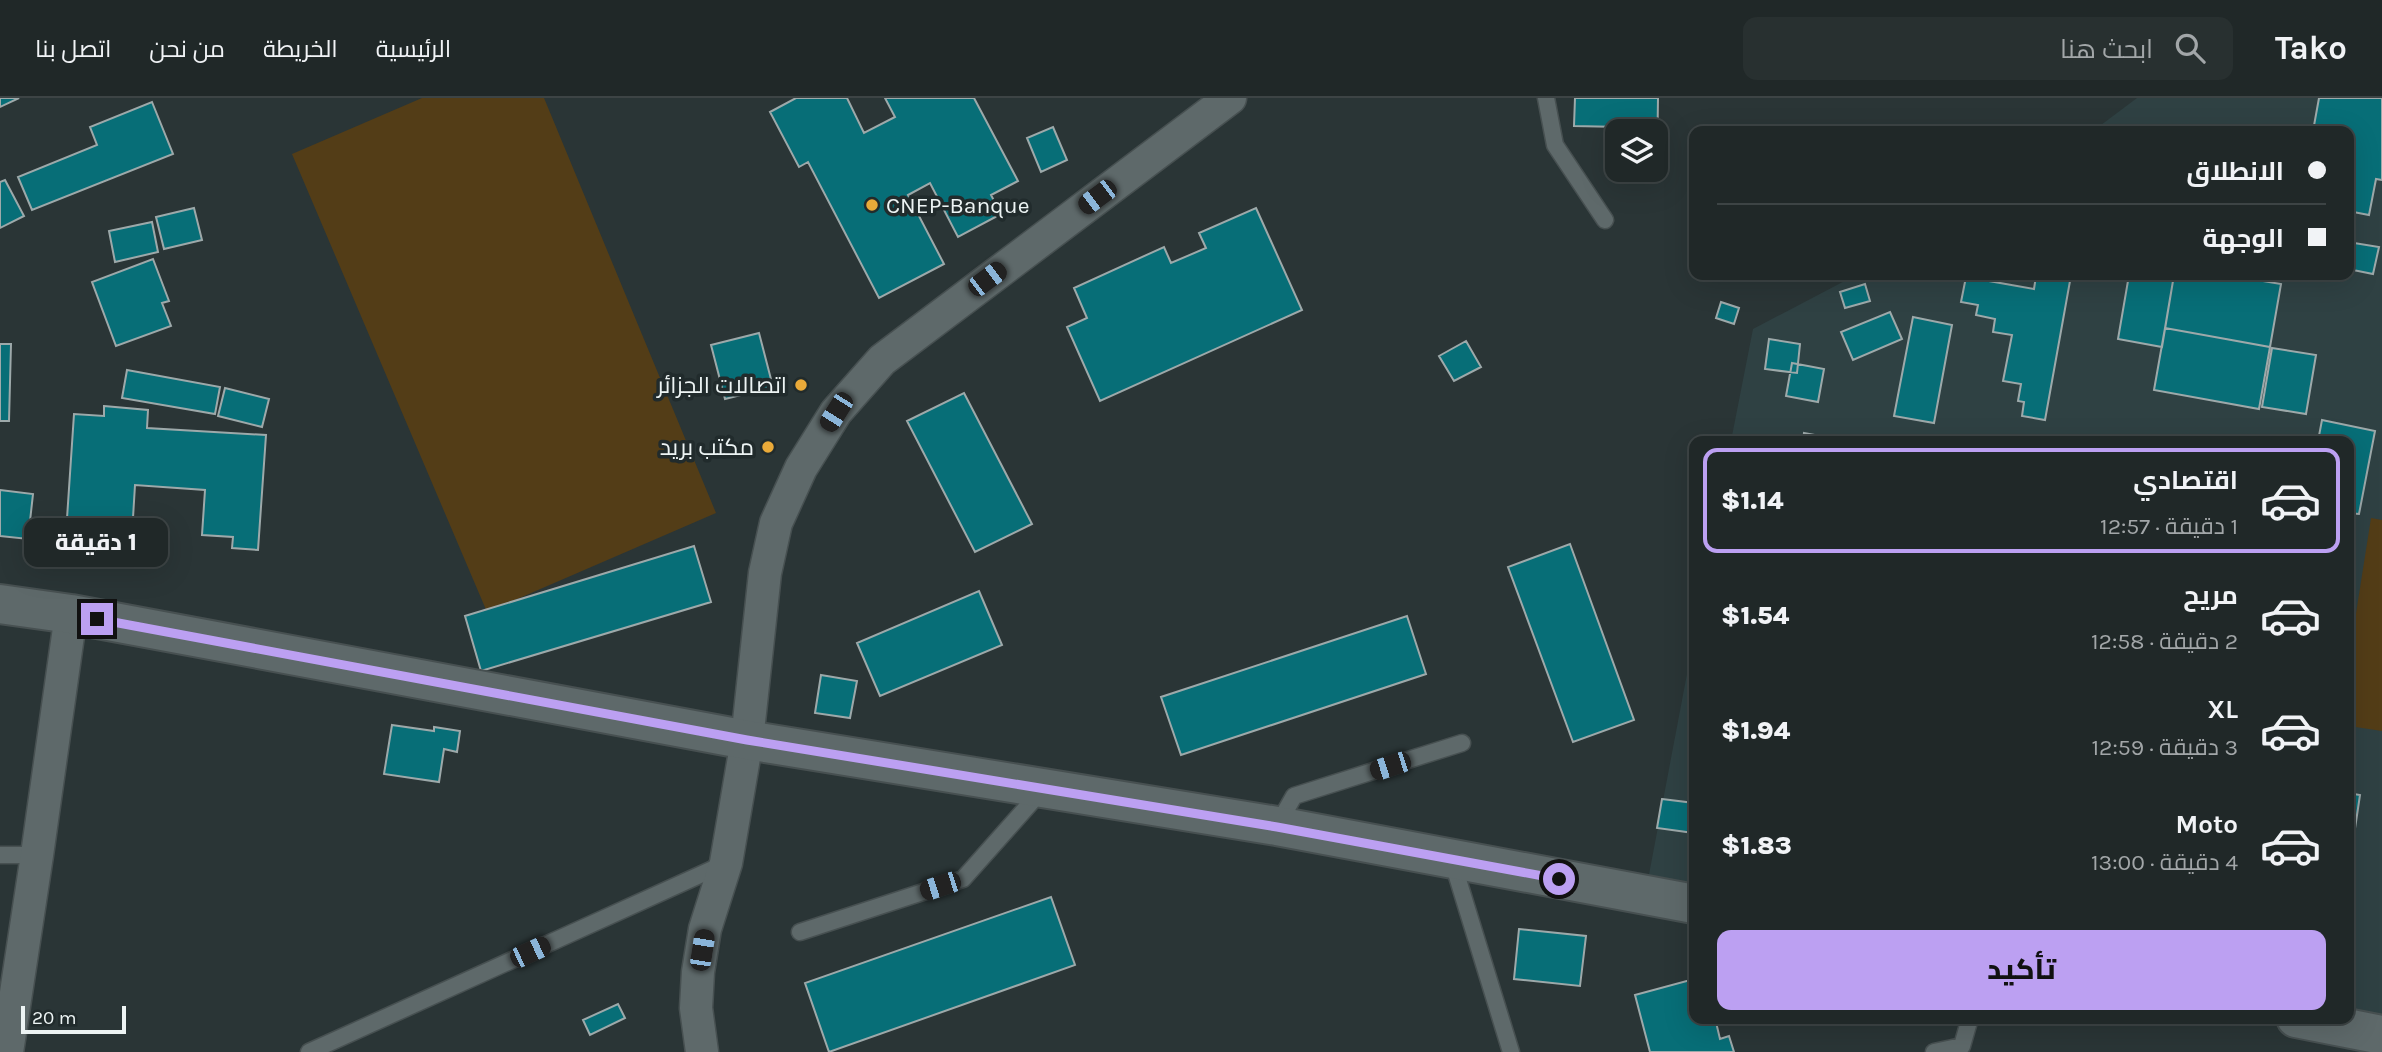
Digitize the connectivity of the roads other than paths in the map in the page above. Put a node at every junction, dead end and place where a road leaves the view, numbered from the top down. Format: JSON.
{"nodes":[{"id":1,"x":1230,"y":98,"type":"edge"},
{"id":2,"x":1546,"y":98,"type":"edge"},
{"id":3,"x":1605,"y":220,"type":"dead end"},
{"id":4,"x":0,"y":604,"type":"edge"},
{"id":5,"x":71,"y":614,"type":"junction"},
{"id":6,"x":747,"y":740,"type":"junction"},
{"id":7,"x":1462,"y":743,"type":"dead end"},
{"id":8,"x":1044,"y":788,"type":"junction"},
{"id":9,"x":1277,"y":827,"type":"junction"},
{"id":10,"x":0,"y":855,"type":"edge"},
{"id":11,"x":37,"y":855,"type":"junction"},
{"id":12,"x":1452,"y":858,"type":"junction"},
{"id":13,"x":726,"y":863,"type":"junction"},
{"id":14,"x":1689,"y":903,"type":"edge"},
{"id":15,"x":800,"y":932,"type":"dead end"},
{"id":16,"x":1968,"y":1024,"type":"edge"},
{"id":17,"x":2326,"y":1024,"type":"edge"},
{"id":18,"x":2382,"y":1035,"type":"edge"},
{"id":19,"x":7,"y":1052,"type":"edge"},
{"id":20,"x":309,"y":1052,"type":"edge"},
{"id":21,"x":702,"y":1052,"type":"edge"},
{"id":22,"x":1511,"y":1052,"type":"edge"},
{"id":23,"x":1934,"y":1052,"type":"edge"}],
"edges":[{"from":1,"to":6,"type":"street"},
{"from":2,"to":3,"type":"lane"},
{"from":4,"to":5,"type":"street"},
{"from":5,"to":6,"type":"street"},
{"from":5,"to":11,"type":"street"},
{"from":6,"to":8,"type":"street"},
{"from":6,"to":13,"type":"street"},
{"from":7,"to":9,"type":"lane"},
{"from":8,"to":9,"type":"street"},
{"from":8,"to":15,"type":"lane"},
{"from":9,"to":12,"type":"street"},
{"from":10,"to":11,"type":"lane"},
{"from":11,"to":19,"type":"street"},
{"from":12,"to":14,"type":"street"},
{"from":12,"to":22,"type":"lane"},
{"from":13,"to":20,"type":"lane"},
{"from":13,"to":21,"type":"street"},
{"from":16,"to":23,"type":"lane"},
{"from":17,"to":18,"type":"street"}]}
